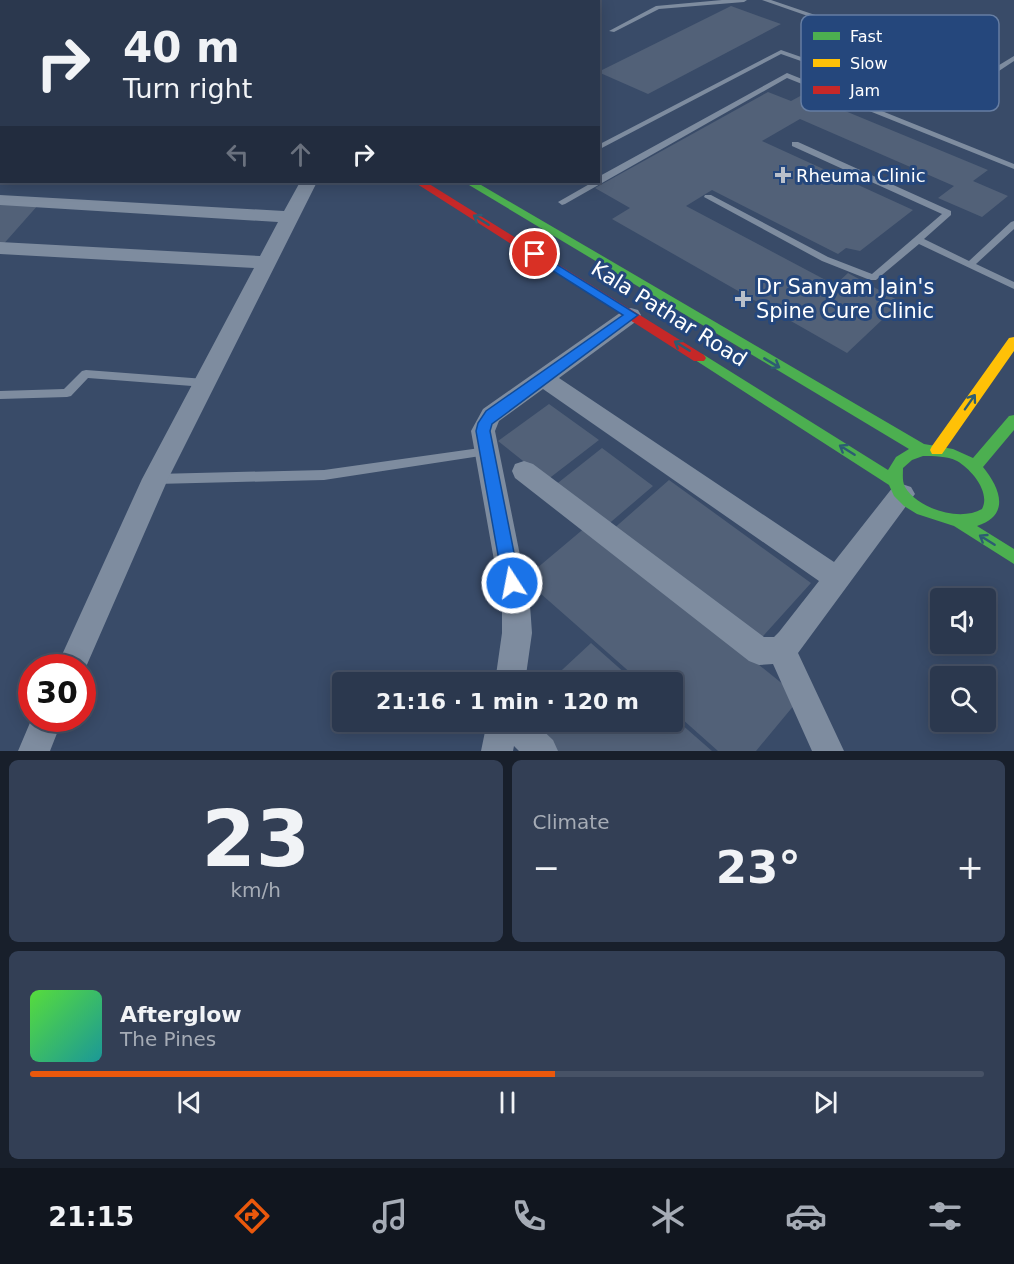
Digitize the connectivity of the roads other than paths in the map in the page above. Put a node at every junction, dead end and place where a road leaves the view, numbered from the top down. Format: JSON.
{"nodes":[{"id":1,"x":744,"y":0,"type":"edge"},
{"id":2,"x":765,"y":0,"type":"edge"},
{"id":3,"x":809,"y":15,"type":"edge"},
{"id":4,"x":612,"y":31,"type":"dead end"},
{"id":5,"x":1014,"y":58,"type":"edge"},
{"id":6,"x":801,"y":59,"type":"edge"},
{"id":7,"x":999,"y":68,"type":"edge"},
{"id":8,"x":801,"y":81,"type":"edge"},
{"id":9,"x":876,"y":111,"type":"edge"},
{"id":10,"x":795,"y":144,"type":"dead end"},
{"id":11,"x":600,"y":147,"type":"edge"},
{"id":12,"x":1014,"y":167,"type":"edge"},
{"id":13,"x":600,"y":180,"type":"edge"},
{"id":14,"x":307,"y":183,"type":"edge"},
{"id":15,"x":421,"y":183,"type":"edge"},
{"id":16,"x":471,"y":183,"type":"edge"},
{"id":17,"x":595,"y":183,"type":"edge"},
{"id":18,"x":708,"y":197,"type":"dead end"},
{"id":19,"x":0,"y":200,"type":"edge"},
{"id":20,"x":562,"y":202,"type":"dead end"},
{"id":21,"x":290,"y":217,"type":"junction"},
{"id":22,"x":1014,"y":224,"type":"edge"},
{"id":23,"x":918,"y":240,"type":"junction"},
{"id":24,"x":0,"y":248,"type":"edge"},
{"id":25,"x":268,"y":263,"type":"junction"},
{"id":26,"x":970,"y":265,"type":"junction"},
{"id":27,"x":1014,"y":286,"type":"edge"},
{"id":28,"x":632,"y":315,"type":"junction"},
{"id":29,"x":1014,"y":341,"type":"edge"},
{"id":30,"x":544,"y":379,"type":"junction"},
{"id":31,"x":205,"y":383,"type":"junction"},
{"id":32,"x":0,"y":395,"type":"edge"},
{"id":33,"x":1014,"y":420,"type":"edge"},
{"id":34,"x":922,"y":450,"type":"junction"},
{"id":35,"x":937,"y":450,"type":"junction"},
{"id":36,"x":487,"y":451,"type":"junction"},
{"id":37,"x":975,"y":466,"type":"junction"},
{"id":38,"x":524,"y":471,"type":"dead end"},
{"id":39,"x":155,"y":479,"type":"junction"},
{"id":40,"x":899,"y":488,"type":"junction"},
{"id":41,"x":993,"y":500,"type":"junction"},
{"id":42,"x":1007,"y":508,"type":"dead end"},
{"id":43,"x":960,"y":523,"type":"junction"},
{"id":44,"x":1014,"y":557,"type":"edge"},
{"id":45,"x":838,"y":579,"type":"junction"},
{"id":46,"x":781,"y":650,"type":"junction"},
{"id":47,"x":77,"y":654,"type":"edge"},
{"id":48,"x":511,"y":672,"type":"edge"},
{"id":49,"x":42,"y":732,"type":"edge"},
{"id":50,"x":501,"y":732,"type":"edge"},
{"id":51,"x":523,"y":732,"type":"edge"},
{"id":52,"x":34,"y":751,"type":"edge"},
{"id":53,"x":497,"y":751,"type":"edge"},
{"id":54,"x":543,"y":751,"type":"edge"},
{"id":55,"x":828,"y":751,"type":"edge"}],
"edges":[{"from":1,"to":4,"type":"lane"},
{"from":2,"to":3,"type":"lane"},
{"from":5,"to":7,"type":"lane"},
{"from":6,"to":11,"type":"lane"},
{"from":8,"to":13,"type":"lane"},
{"from":9,"to":12,"type":"lane"},
{"from":10,"to":23,"type":"lane"},
{"from":14,"to":21,"type":"street"},
{"from":28,"to":15,"type":"street","name":"Kala Pathar Road","one_way":true},
{"from":16,"to":34,"type":"street","name":"Kala Pathar Road","one_way":true},
{"from":17,"to":20,"type":"lane"},
{"from":18,"to":23,"type":"lane"},
{"from":19,"to":21,"type":"street"},
{"from":21,"to":25,"type":"street"},
{"from":22,"to":26,"type":"lane"},
{"from":23,"to":26,"type":"lane"},
{"from":24,"to":25,"type":"street"},
{"from":25,"to":31,"type":"street"},
{"from":26,"to":27,"type":"lane"},
{"from":28,"to":30,"type":"street"},
{"from":40,"to":28,"type":"street","name":"Kala Pathar Road","one_way":true},
{"from":35,"to":29,"type":"street","one_way":true},
{"from":30,"to":36,"type":"street"},
{"from":30,"to":45,"type":"street"},
{"from":31,"to":32,"type":"lane"},
{"from":31,"to":39,"type":"street"},
{"from":33,"to":37,"type":"street"},
{"from":34,"to":35,"type":"street"},
{"from":34,"to":40,"type":"street"},
{"from":35,"to":37,"type":"street"},
{"from":36,"to":39,"type":"lane"},
{"from":36,"to":48,"type":"street"},
{"from":37,"to":41,"type":"street"},
{"from":38,"to":46,"type":"street"},
{"from":39,"to":47,"type":"street"},
{"from":40,"to":43,"type":"street"},
{"from":40,"to":45,"type":"street"},
{"from":41,"to":42,"type":"street"},
{"from":41,"to":43,"type":"street"},
{"from":44,"to":43,"type":"street","one_way":true},
{"from":45,"to":46,"type":"street"},
{"from":46,"to":55,"type":"street"},
{"from":49,"to":52,"type":"street"},
{"from":50,"to":53,"type":"street"},
{"from":51,"to":54,"type":"street"}]}
